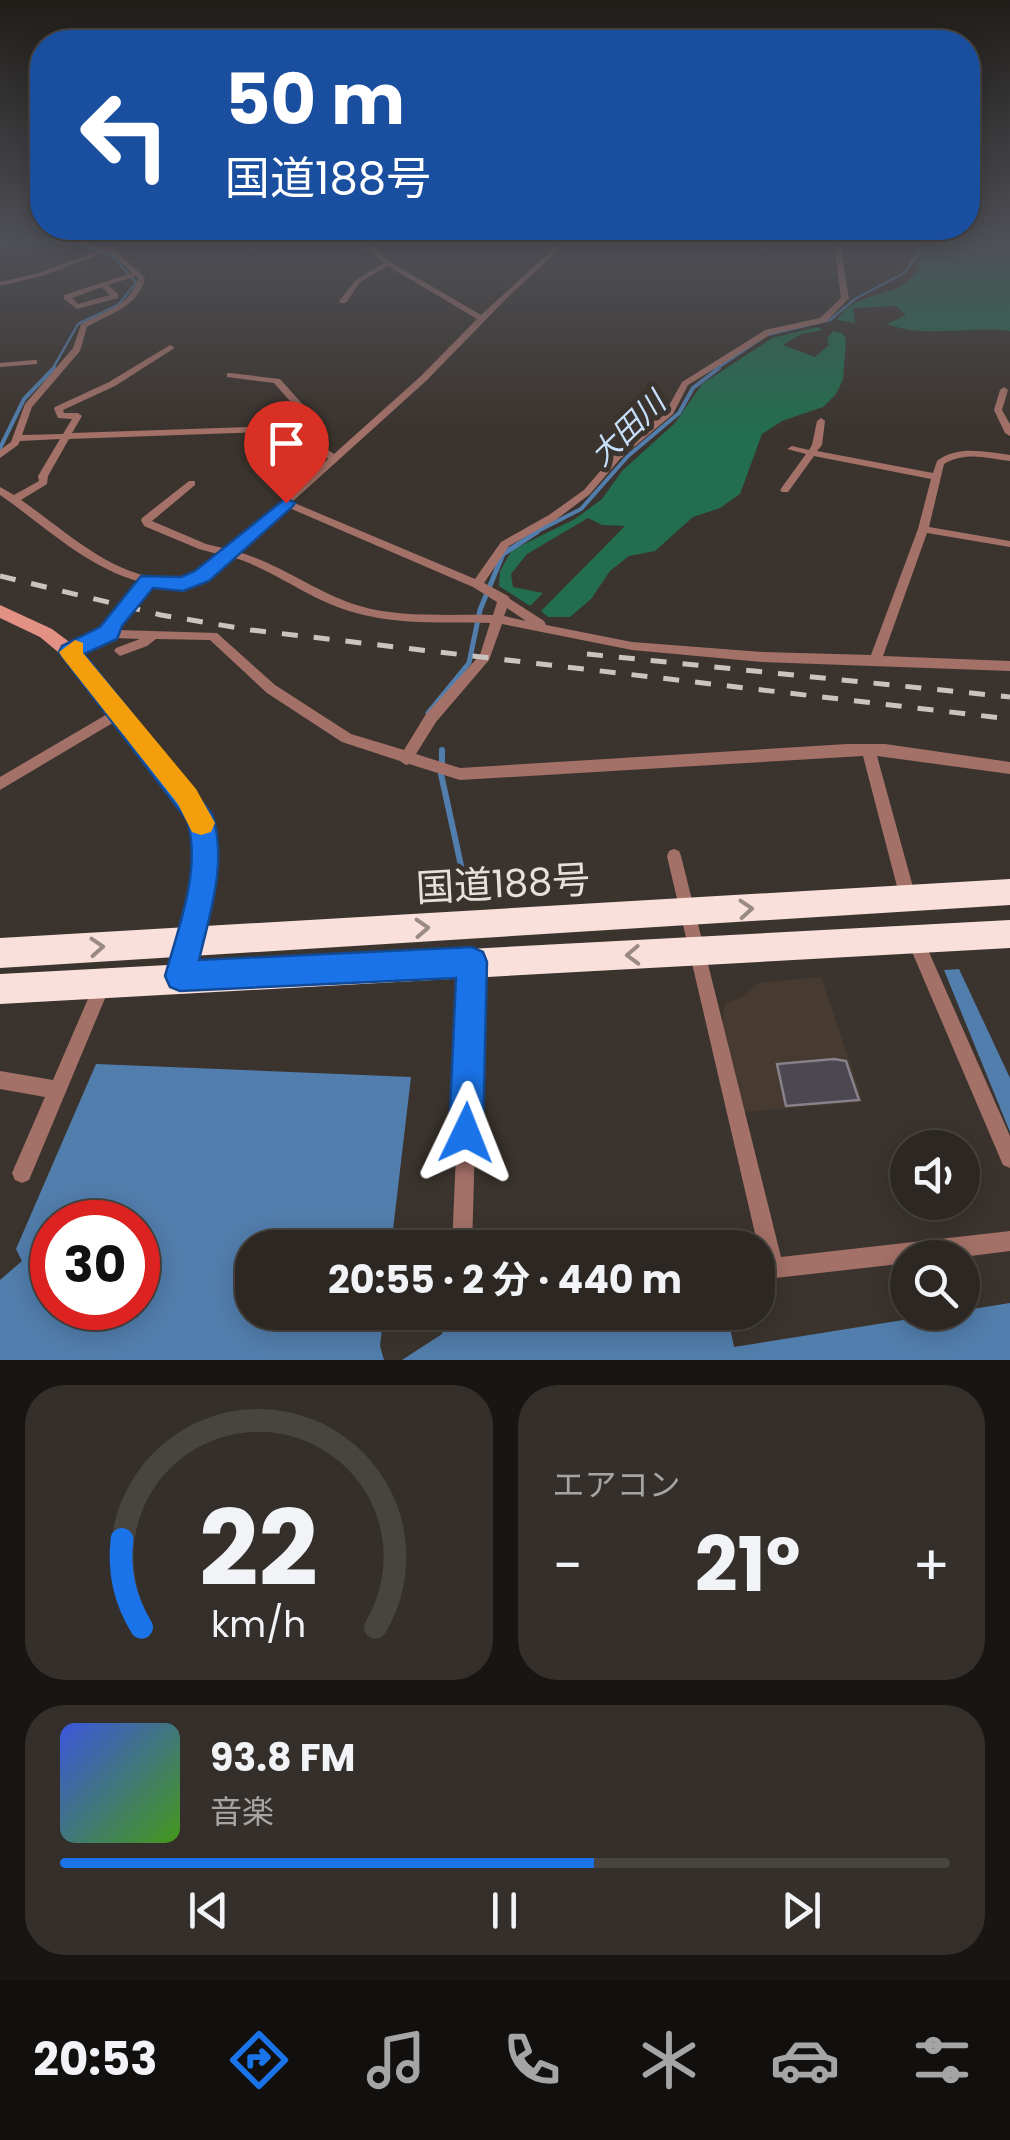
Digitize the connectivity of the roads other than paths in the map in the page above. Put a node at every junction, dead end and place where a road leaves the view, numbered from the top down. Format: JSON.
{"nodes":[{"id":1,"x":123,"y":304,"type":"edge"},
{"id":2,"x":458,"y":304,"type":"edge"},
{"id":3,"x":497,"y":304,"type":"edge"},
{"id":4,"x":839,"y":304,"type":"edge"},
{"id":5,"x":482,"y":319,"type":"junction"},
{"id":6,"x":170,"y":347,"type":"dead end"},
{"id":7,"x":34,"y":362,"type":"dead end"},
{"id":8,"x":0,"y":365,"type":"edge"},
{"id":9,"x":230,"y":375,"type":"dead end"},
{"id":10,"x":1004,"y":390,"type":"dead end"},
{"id":11,"x":822,"y":422,"type":"dead end"},
{"id":12,"x":318,"y":427,"type":"junction"},
{"id":13,"x":1010,"y":433,"type":"edge"},
{"id":14,"x":66,"y":436,"type":"junction"},
{"id":15,"x":18,"y":438,"type":"junction"},
{"id":16,"x":792,"y":449,"type":"dead end"},
{"id":17,"x":813,"y":453,"type":"junction"},
{"id":18,"x":0,"y":455,"type":"edge"},
{"id":19,"x":1010,"y":458,"type":"edge"},
{"id":20,"x":336,"y":460,"type":"junction"},
{"id":21,"x":936,"y":477,"type":"junction"},
{"id":22,"x":192,"y":482,"type":"dead end"},
{"id":23,"x":0,"y":490,"type":"edge"},
{"id":24,"x":785,"y":490,"type":"dead end"},
{"id":25,"x":15,"y":498,"type":"junction"},
{"id":26,"x":286,"y":503,"type":"junction"},
{"id":27,"x":923,"y":529,"type":"junction"},
{"id":28,"x":1010,"y":544,"type":"edge"},
{"id":29,"x":230,"y":552,"type":"junction"},
{"id":30,"x":148,"y":581,"type":"junction"},
{"id":31,"x":489,"y":591,"type":"junction"},
{"id":32,"x":0,"y":611,"type":"edge"},
{"id":33,"x":496,"y":619,"type":"junction"},
{"id":34,"x":543,"y":628,"type":"junction"},
{"id":35,"x":109,"y":634,"type":"junction"},
{"id":36,"x":155,"y":634,"type":"junction"},
{"id":37,"x":120,"y":651,"type":"dead end"},
{"id":38,"x":70,"y":652,"type":"junction"},
{"id":39,"x":875,"y":660,"type":"junction"},
{"id":40,"x":1010,"y":666,"type":"edge"},
{"id":41,"x":121,"y":712,"type":"junction"},
{"id":42,"x":869,"y":751,"type":"junction"},
{"id":43,"x":406,"y":759,"type":"junction"},
{"id":44,"x":1010,"y":768,"type":"edge"},
{"id":45,"x":0,"y":784,"type":"edge"},
{"id":46,"x":674,"y":856,"type":"dead end"},
{"id":47,"x":1010,"y":892,"type":"edge"},
{"id":48,"x":908,"y":898,"type":"junction"},
{"id":49,"x":688,"y":914,"type":"junction"},
{"id":50,"x":1010,"y":934,"type":"edge"},
{"id":51,"x":914,"y":938,"type":"junction"},
{"id":52,"x":190,"y":940,"type":"junction"},
{"id":53,"x":0,"y":953,"type":"edge"},
{"id":54,"x":697,"y":953,"type":"junction"},
{"id":55,"x":472,"y":962,"type":"junction"},
{"id":56,"x":180,"y":976,"type":"junction"},
{"id":57,"x":104,"y":982,"type":"junction"},
{"id":58,"x":0,"y":989,"type":"edge"},
{"id":59,"x":0,"y":1080,"type":"edge"},
{"id":60,"x":59,"y":1090,"type":"junction"},
{"id":61,"x":1010,"y":1158,"type":"edge"},
{"id":62,"x":22,"y":1173,"type":"dead end"},
{"id":63,"x":463,"y":1230,"type":"edge"},
{"id":64,"x":757,"y":1230,"type":"edge"},
{"id":65,"x":1010,"y":1241,"type":"edge"},
{"id":66,"x":775,"y":1268,"type":"edge"}],
"edges":[{"from":1,"to":15,"type":"street"},
{"from":2,"to":5,"type":"street"},
{"from":3,"to":5,"type":"street"},
{"from":4,"to":31,"type":"street"},
{"from":5,"to":20,"type":"street"},
{"from":6,"to":14,"type":"street"},
{"from":7,"to":8,"type":"street"},
{"from":9,"to":12,"type":"street"},
{"from":10,"to":13,"type":"street"},
{"from":11,"to":17,"type":"street"},
{"from":12,"to":14,"type":"street"},
{"from":12,"to":20,"type":"street"},
{"from":14,"to":15,"type":"street"},
{"from":14,"to":25,"type":"street"},
{"from":15,"to":18,"type":"street"},
{"from":16,"to":17,"type":"street"},
{"from":17,"to":21,"type":"street"},
{"from":17,"to":24,"type":"street"},
{"from":19,"to":21,"type":"street"},
{"from":20,"to":26,"type":"street"},
{"from":21,"to":27,"type":"street"},
{"from":22,"to":29,"type":"street"},
{"from":23,"to":25,"type":"street"},
{"from":25,"to":30,"type":"street"},
{"from":26,"to":29,"type":"street"},
{"from":26,"to":31,"type":"street"},
{"from":27,"to":28,"type":"street"},
{"from":27,"to":39,"type":"street"},
{"from":29,"to":30,"type":"street"},
{"from":29,"to":33,"type":"street"},
{"from":30,"to":35,"type":"street"},
{"from":31,"to":33,"type":"street"},
{"from":31,"to":34,"type":"street"},
{"from":32,"to":38,"type":"street"},
{"from":33,"to":34,"type":"street"},
{"from":33,"to":43,"type":"street"},
{"from":34,"to":39,"type":"street"},
{"from":35,"to":36,"type":"street"},
{"from":35,"to":38,"type":"street"},
{"from":36,"to":37,"type":"street"},
{"from":36,"to":43,"type":"street"},
{"from":38,"to":41,"type":"street"},
{"from":39,"to":40,"type":"street"},
{"from":41,"to":45,"type":"street"},
{"from":41,"to":52,"type":"street"},
{"from":42,"to":43,"type":"street"},
{"from":42,"to":44,"type":"street"},
{"from":42,"to":48,"type":"street"},
{"from":46,"to":49,"type":"street"},
{"from":47,"to":48,"type":"highway","name":"国道188号"},
{"from":49,"to":48,"type":"highway","name":"国道188号","one_way":true},
{"from":52,"to":49,"type":"highway","name":"国道188号","one_way":true},
{"from":49,"to":54,"type":"street"},
{"from":50,"to":51,"type":"highway"},
{"from":51,"to":54,"type":"highway"},
{"from":51,"to":61,"type":"street"},
{"from":53,"to":52,"type":"highway","name":"国道188号","one_way":true},
{"from":52,"to":56,"type":"street"},
{"from":54,"to":55,"type":"highway","one_way":true},
{"from":54,"to":64,"type":"street"},
{"from":55,"to":56,"type":"highway"},
{"from":55,"to":63,"type":"street"},
{"from":56,"to":57,"type":"highway"},
{"from":57,"to":58,"type":"highway"},
{"from":57,"to":60,"type":"street"},
{"from":59,"to":60,"type":"street"},
{"from":60,"to":62,"type":"street"},
{"from":65,"to":66,"type":"street"}]}
